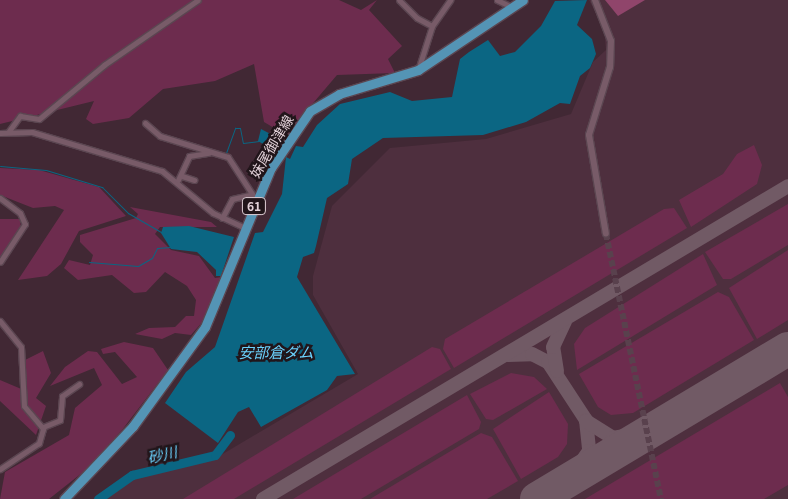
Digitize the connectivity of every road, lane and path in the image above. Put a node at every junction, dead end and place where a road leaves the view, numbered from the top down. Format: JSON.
{"nodes":[{"id":1,"x":198,"y":0,"type":"edge"},
{"id":2,"x":400,"y":0,"type":"edge"},
{"id":3,"x":450,"y":0,"type":"edge"},
{"id":4,"x":497,"y":0,"type":"edge"},
{"id":5,"x":523,"y":0,"type":"edge"},
{"id":6,"x":595,"y":0,"type":"edge"},
{"id":7,"x":513,"y":7,"type":"junction"},
{"id":8,"x":432,"y":26,"type":"junction"},
{"id":9,"x":418,"y":70,"type":"junction"},
{"id":10,"x":145,"y":123,"type":"dead end"},
{"id":11,"x":8,"y":131,"type":"junction"},
{"id":12,"x":0,"y":133,"type":"edge"},
{"id":13,"x":213,"y":153,"type":"junction"},
{"id":14,"x":180,"y":178,"type":"junction"},
{"id":15,"x":194,"y":180,"type":"dead end"},
{"id":16,"x":0,"y":198,"type":"edge"},
{"id":17,"x":253,"y":198,"type":"junction"},
{"id":18,"x":222,"y":218,"type":"junction"},
{"id":19,"x":245,"y":228,"type":"junction"},
{"id":20,"x":606,"y":234,"type":"tunnel mouth"},
{"id":21,"x":0,"y":262,"type":"edge"},
{"id":22,"x":0,"y":321,"type":"edge"},
{"id":23,"x":79,"y":384,"type":"dead end"},
{"id":24,"x":43,"y":427,"type":"junction"},
{"id":25,"x":0,"y":469,"type":"edge"},
{"id":26,"x":64,"y":499,"type":"edge"}],
"edges":[{"from":1,"to":11,"type":"street"},
{"from":2,"to":8,"type":"street"},
{"from":3,"to":8,"type":"street"},
{"from":4,"to":7,"type":"street"},
{"from":5,"to":7,"type":"main road","name":"妹尾御津線","number":"61"},
{"from":6,"to":20,"type":"street"},
{"from":7,"to":9,"type":"main road","name":"妹尾御津線","number":"61"},
{"from":8,"to":9,"type":"street"},
{"from":9,"to":17,"type":"main road","name":"妹尾御津線","number":"61"},
{"from":10,"to":13,"type":"street"},
{"from":11,"to":12,"type":"street"},
{"from":11,"to":14,"type":"street"},
{"from":13,"to":14,"type":"street"},
{"from":13,"to":17,"type":"street"},
{"from":14,"to":15,"type":"street"},
{"from":14,"to":18,"type":"street"},
{"from":16,"to":21,"type":"street"},
{"from":17,"to":18,"type":"street"},
{"from":17,"to":19,"type":"main road","name":"妹尾御津線","number":"61"},
{"from":18,"to":19,"type":"street"},
{"from":19,"to":26,"type":"main road","name":"妹尾御津線","number":"61"},
{"from":22,"to":24,"type":"street"},
{"from":23,"to":24,"type":"street"},
{"from":24,"to":25,"type":"street"}]}
